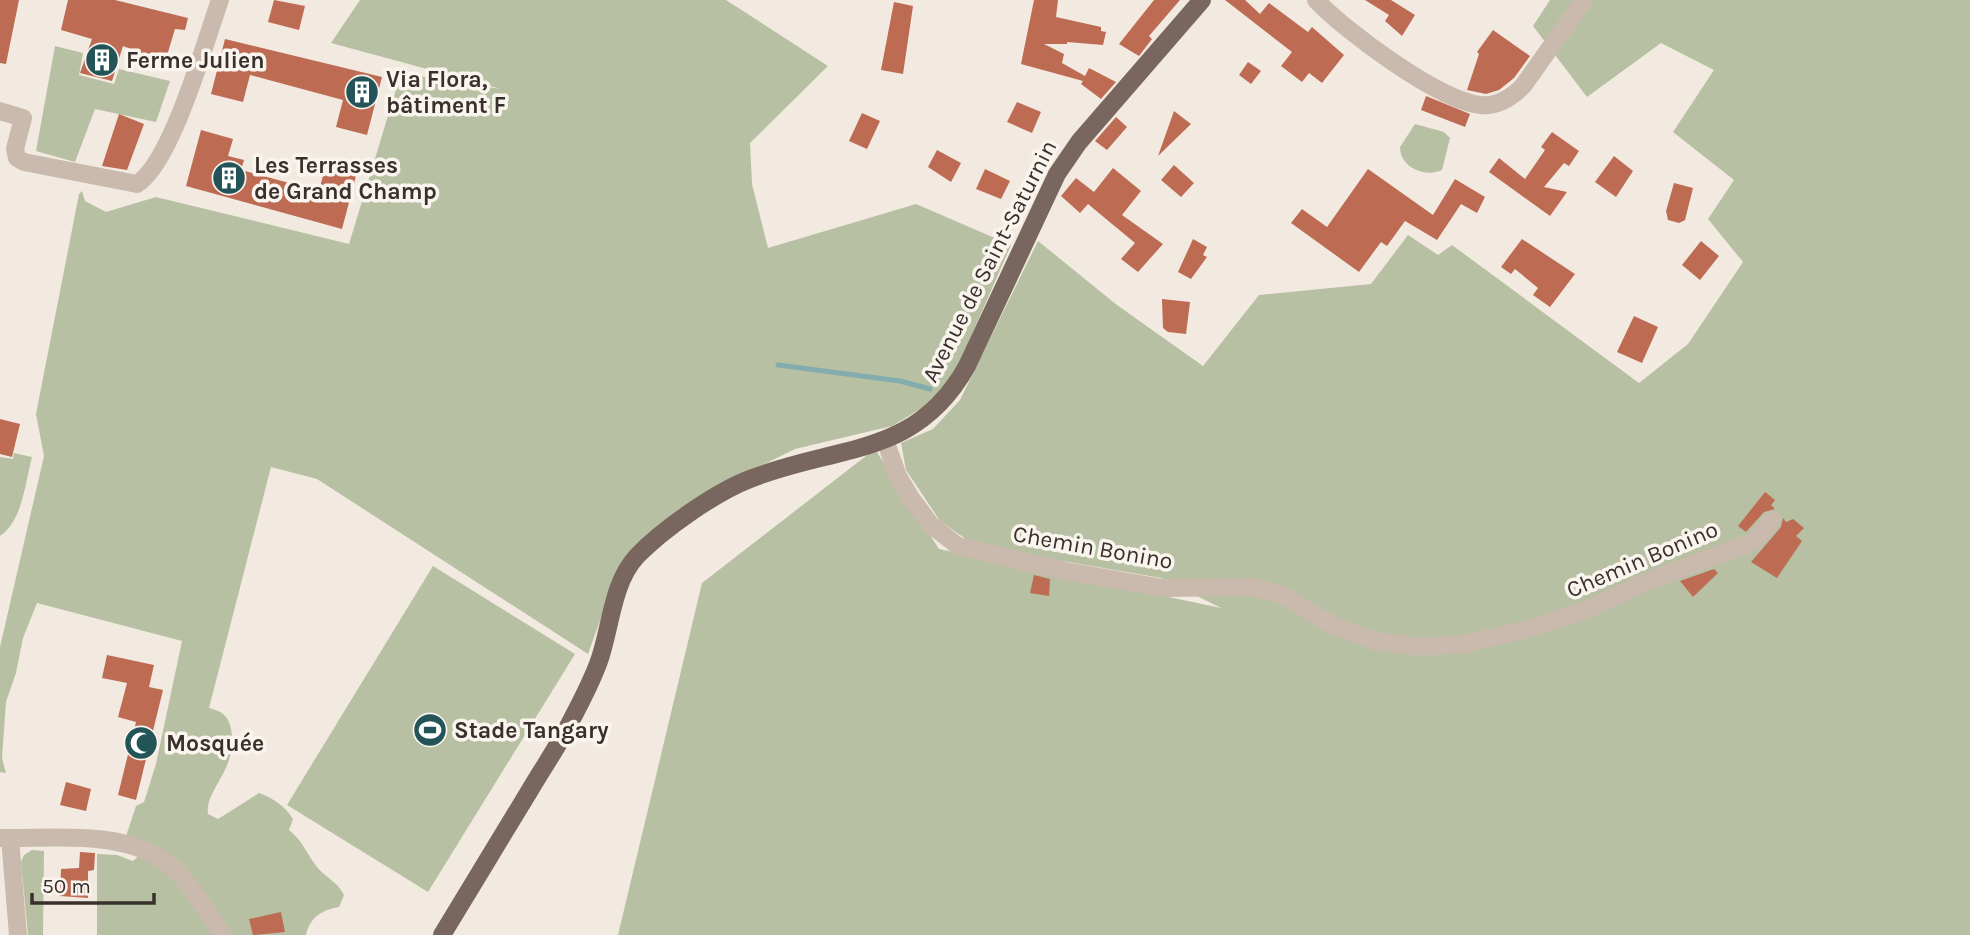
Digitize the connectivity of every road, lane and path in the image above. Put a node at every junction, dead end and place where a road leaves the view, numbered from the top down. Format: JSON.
{"nodes":[{"id":1,"x":220,"y":0,"type":"edge"},
{"id":2,"x":1202,"y":0,"type":"edge"},
{"id":3,"x":1584,"y":0,"type":"edge"},
{"id":4,"x":1319,"y":2,"type":"edge"},
{"id":5,"x":0,"y":111,"type":"edge"},
{"id":6,"x":885,"y":440,"type":"junction"},
{"id":7,"x":1772,"y":520,"type":"dead end"},
{"id":8,"x":5,"y":838,"type":"edge"},
{"id":9,"x":18,"y":935,"type":"edge"},
{"id":10,"x":223,"y":935,"type":"edge"},
{"id":11,"x":442,"y":935,"type":"edge"}],
"edges":[{"from":1,"to":5,"type":"street"},
{"from":2,"to":6,"type":"main road","name":"Avenue de Saint-Saturnin"},
{"from":3,"to":4,"type":"street"},
{"from":6,"to":7,"type":"street","name":"Chemin Bonino"},
{"from":6,"to":11,"type":"main road","name":"Avenue de Saint-Saturnin"},
{"from":8,"to":9,"type":"street"},
{"from":8,"to":10,"type":"street"}]}
